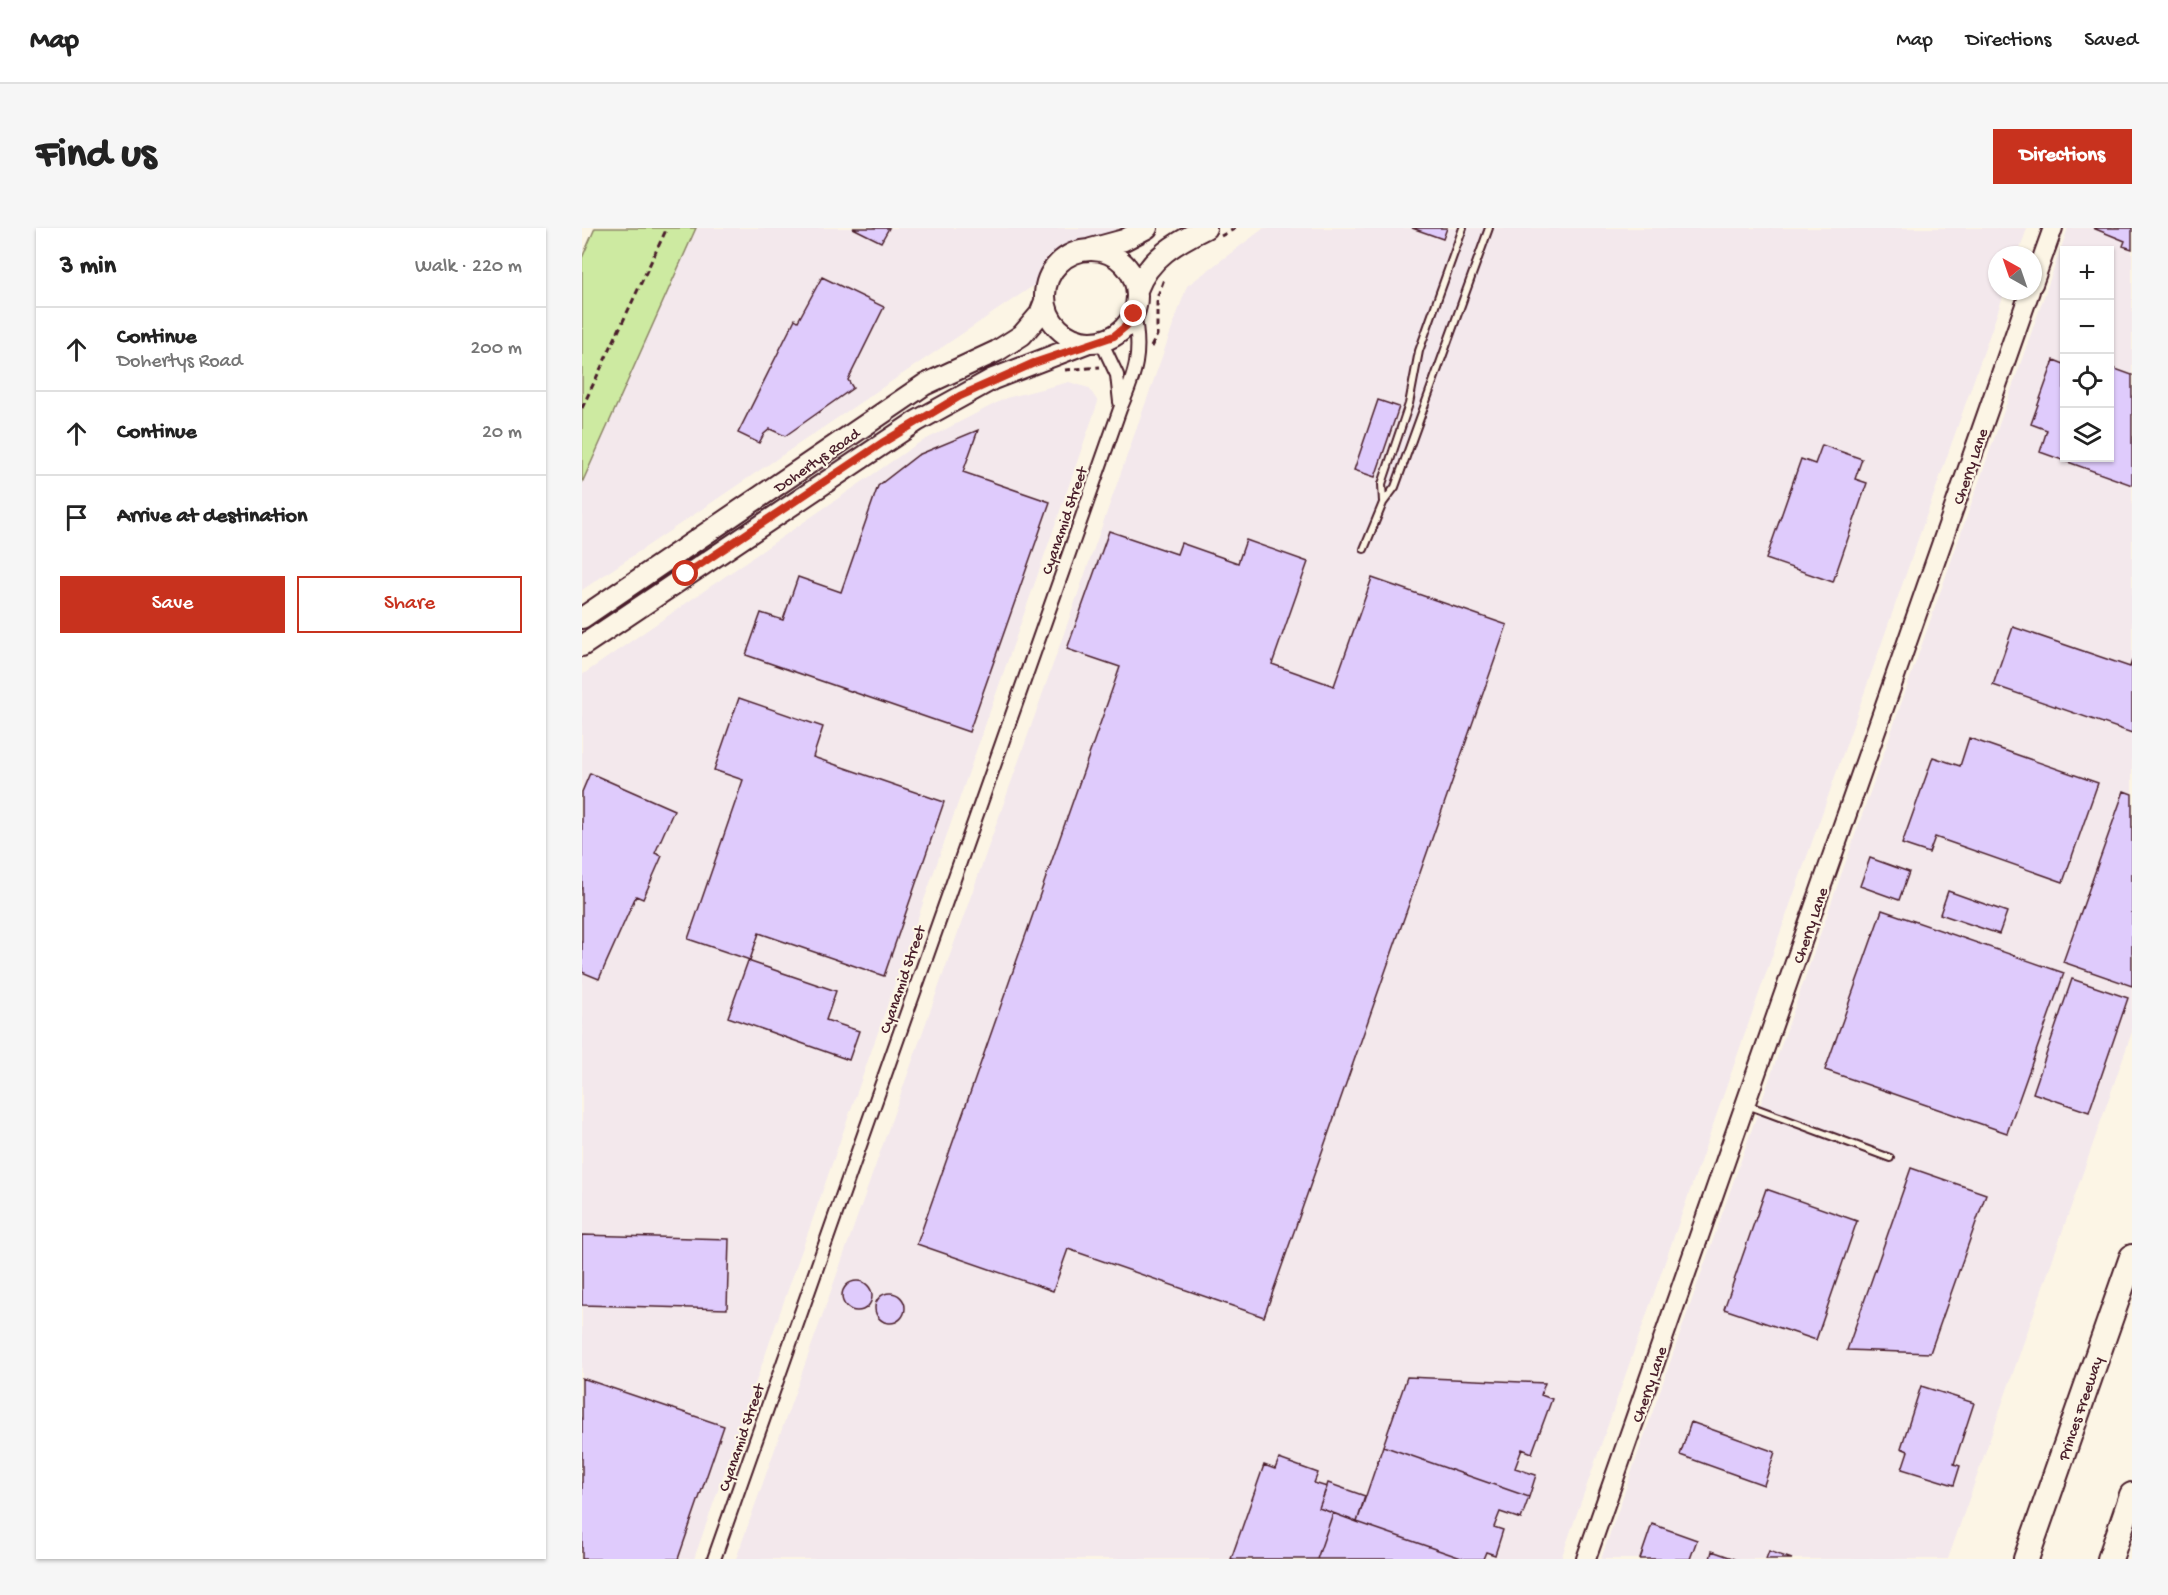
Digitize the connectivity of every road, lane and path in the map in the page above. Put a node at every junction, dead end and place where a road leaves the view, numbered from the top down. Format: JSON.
{"nodes":[{"id":1,"x":667,"y":228,"type":"edge"},
{"id":2,"x":1147,"y":228,"type":"edge"},
{"id":3,"x":1236,"y":228,"type":"edge"},
{"id":4,"x":1463,"y":228,"type":"edge"},
{"id":5,"x":1489,"y":228,"type":"edge"},
{"id":6,"x":2052,"y":228,"type":"edge"},
{"id":7,"x":1210,"y":234,"type":"edge"},
{"id":8,"x":1091,"y":249,"type":"junction"},
{"id":9,"x":2042,"y":257,"type":"edge"},
{"id":10,"x":1167,"y":274,"type":"dead end"},
{"id":11,"x":1137,"y":290,"type":"junction"},
{"id":12,"x":2027,"y":300,"type":"edge"},
{"id":13,"x":1045,"y":301,"type":"junction"},
{"id":14,"x":1134,"y":314,"type":"junction"},
{"id":15,"x":1095,"y":341,"type":"junction"},
{"id":16,"x":1150,"y":348,"type":"dead end"},
{"id":17,"x":582,"y":408,"type":"edge"},
{"id":18,"x":1120,"y":409,"type":"junction"},
{"id":19,"x":1383,"y":503,"type":"junction"},
{"id":20,"x":1364,"y":549,"type":"dead end"},
{"id":21,"x":582,"y":618,"type":"edge"},
{"id":22,"x":582,"y":646,"type":"edge"},
{"id":23,"x":1746,"y":1105,"type":"junction"},
{"id":24,"x":1890,"y":1158,"type":"dead end"},
{"id":25,"x":2132,"y":1257,"type":"edge"},
{"id":26,"x":2132,"y":1495,"type":"edge"},
{"id":27,"x":714,"y":1559,"type":"edge"},
{"id":28,"x":1586,"y":1559,"type":"edge"},
{"id":29,"x":2026,"y":1559,"type":"edge"},
{"id":30,"x":2110,"y":1559,"type":"edge"}],
"edges":[{"from":1,"to":17,"type":"path"},
{"from":2,"to":8,"type":"main road"},
{"from":3,"to":7,"type":"path"},
{"from":4,"to":19,"type":"lane"},
{"from":5,"to":19,"type":"lane"},
{"from":6,"to":9,"type":"street"},
{"from":7,"to":11,"type":"main road"},
{"from":8,"to":11,"type":"main road"},
{"from":8,"to":13,"type":"main road"},
{"from":10,"to":16,"type":"path"},
{"from":11,"to":14,"type":"main road"},
{"from":12,"to":23,"type":"street","name":"Cherry Lane"},
{"from":13,"to":15,"type":"main road"},
{"from":13,"to":21,"type":"main road","name":"Dohertys Road"},
{"from":14,"to":15,"type":"main road"},
{"from":14,"to":18,"type":"street","name":"Cyanamid Street"},
{"from":15,"to":18,"type":"street","name":"Cyanamid Street"},
{"from":15,"to":22,"type":"main road","name":"Dohertys Road"},
{"from":18,"to":27,"type":"street","name":"Cyanamid Street"},
{"from":19,"to":20,"type":"lane"},
{"from":23,"to":24,"type":"lane"},
{"from":23,"to":28,"type":"street","name":"Cherry Lane"},
{"from":25,"to":29,"type":"highway","name":"Princes Freeway"},
{"from":26,"to":30,"type":"highway"}]}
